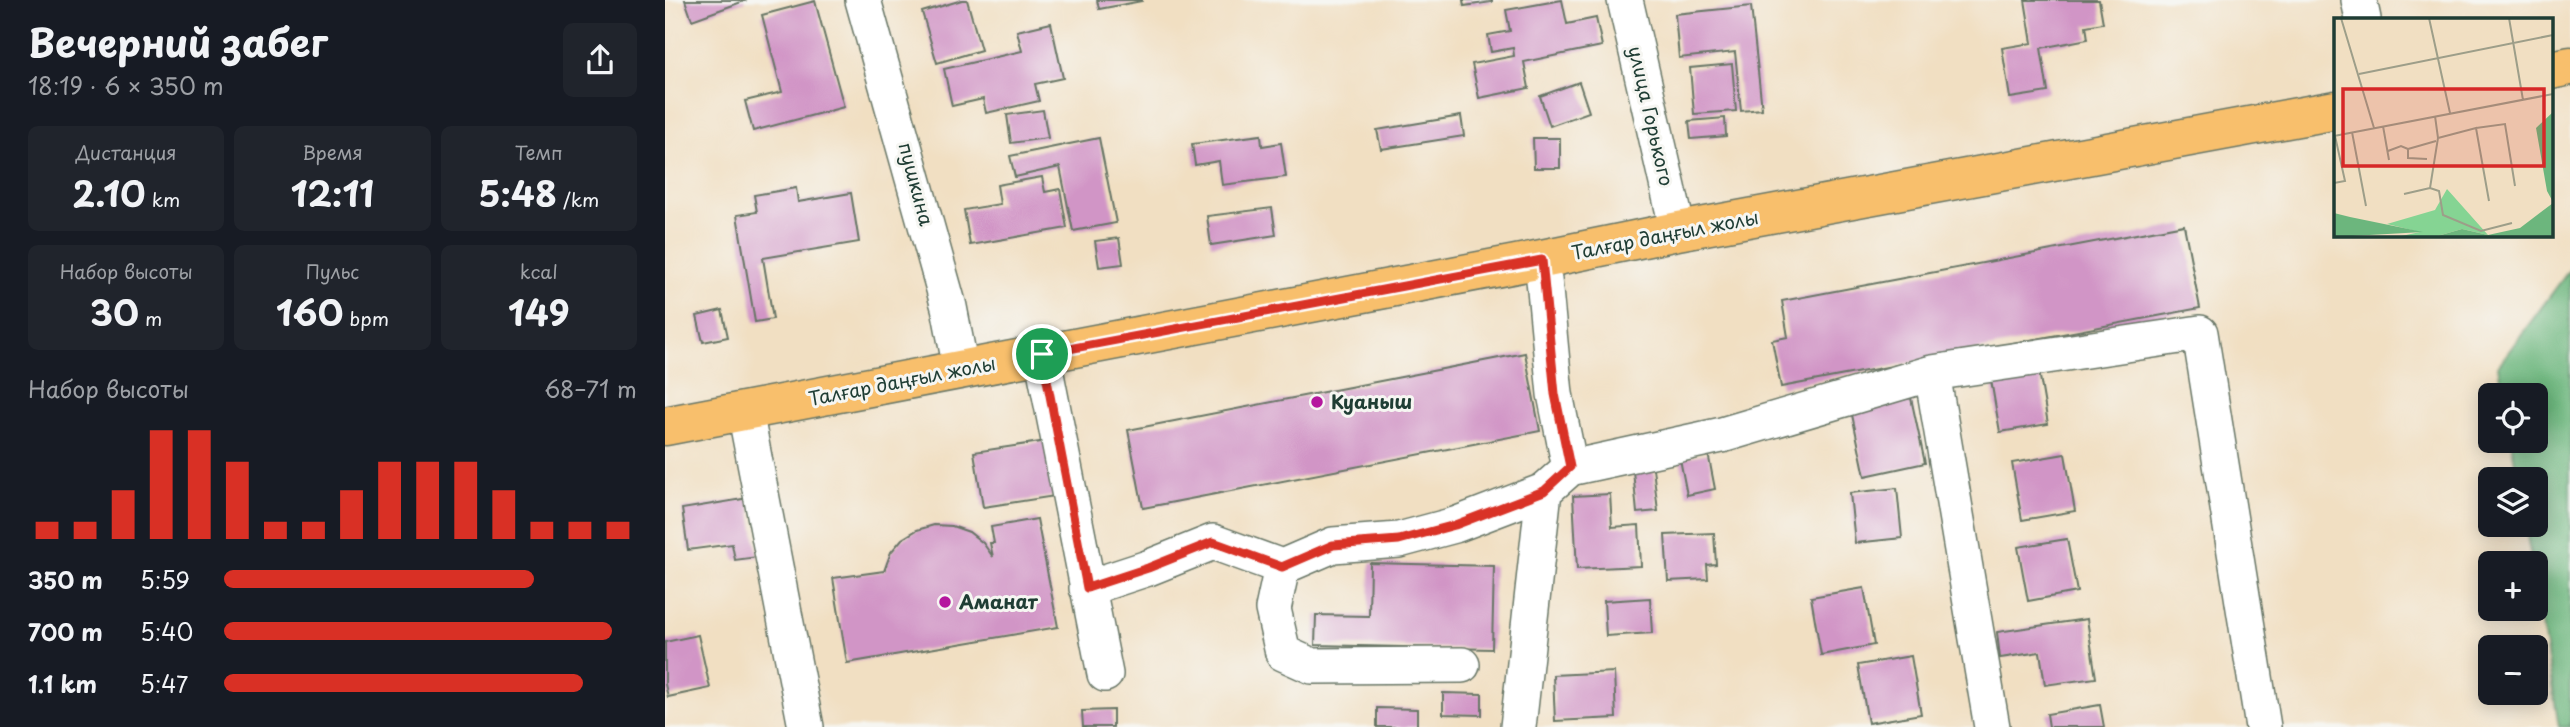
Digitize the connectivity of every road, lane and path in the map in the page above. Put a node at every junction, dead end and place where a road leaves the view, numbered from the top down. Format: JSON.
{"nodes":[{"id":1,"x":863,"y":0,"type":"edge"},
{"id":2,"x":1625,"y":0,"type":"edge"},
{"id":3,"x":2359,"y":0,"type":"edge"},
{"id":4,"x":2363,"y":18,"type":"edge"},
{"id":5,"x":2334,"y":110,"type":"edge"},
{"id":6,"x":1678,"y":231,"type":"junction"},
{"id":7,"x":1542,"y":260,"type":"junction"},
{"id":8,"x":1042,"y":354,"type":"junction"},
{"id":9,"x":961,"y":369,"type":"junction"},
{"id":10,"x":1932,"y":373,"type":"junction"},
{"id":11,"x":745,"y":411,"type":"junction"},
{"id":12,"x":665,"y":426,"type":"edge"},
{"id":13,"x":1570,"y":467,"type":"junction"},
{"id":14,"x":1544,"y":491,"type":"junction"},
{"id":15,"x":1282,"y":567,"type":"junction"},
{"id":16,"x":1087,"y":588,"type":"junction"},
{"id":17,"x":1462,"y":665,"type":"dead end"},
{"id":18,"x":1105,"y":674,"type":"dead end"},
{"id":19,"x":806,"y":727,"type":"edge"},
{"id":20,"x":1518,"y":727,"type":"edge"},
{"id":21,"x":1992,"y":727,"type":"edge"},
{"id":22,"x":2263,"y":727,"type":"edge"}],
"edges":[{"from":1,"to":9,"type":"street","name":"пушкина"},
{"from":2,"to":6,"type":"street","name":"улица Горького"},
{"from":3,"to":4,"type":"street"},
{"from":5,"to":6,"type":"main road","name":"Талғар даңғыл жолы"},
{"from":6,"to":7,"type":"main road","name":"Талғар даңғыл жолы"},
{"from":7,"to":8,"type":"main road","name":"Талғар даңғыл жолы"},
{"from":7,"to":13,"type":"street"},
{"from":8,"to":9,"type":"main road","name":"Талғар даңғыл жолы"},
{"from":8,"to":16,"type":"street"},
{"from":9,"to":11,"type":"main road","name":"Талғар даңғыл жолы"},
{"from":10,"to":13,"type":"street"},
{"from":10,"to":21,"type":"street"},
{"from":10,"to":22,"type":"street"},
{"from":11,"to":12,"type":"main road","name":"Талғар даңғыл жолы"},
{"from":11,"to":19,"type":"street"},
{"from":13,"to":14,"type":"street"},
{"from":14,"to":15,"type":"street"},
{"from":14,"to":20,"type":"street"},
{"from":15,"to":16,"type":"street"},
{"from":15,"to":17,"type":"street"},
{"from":16,"to":18,"type":"street"}]}
